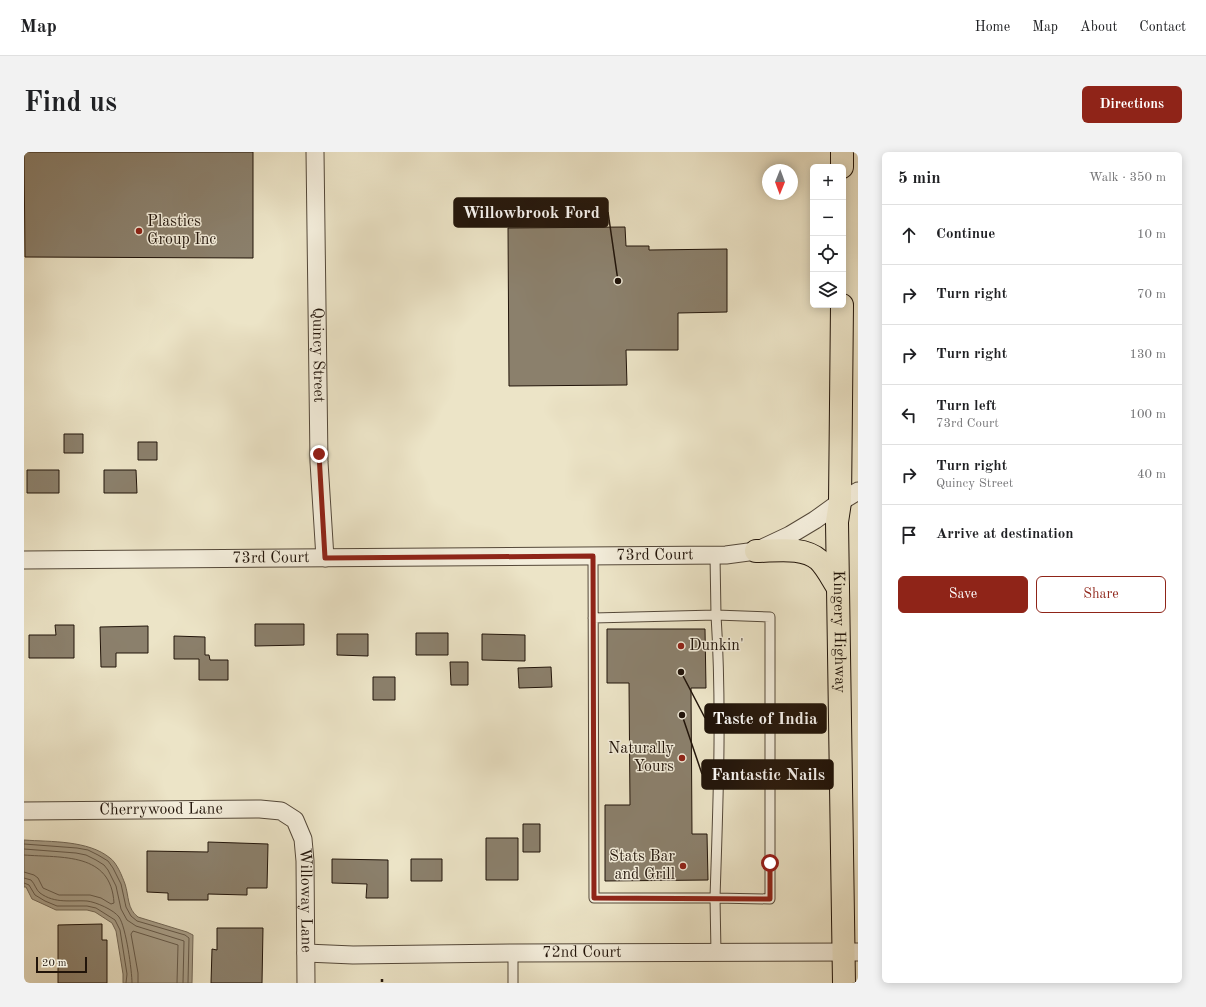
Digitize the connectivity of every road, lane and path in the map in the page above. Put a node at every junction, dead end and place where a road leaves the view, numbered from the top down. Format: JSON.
{"nodes":[{"id":1,"x":315,"y":152,"type":"edge"},
{"id":2,"x":842,"y":152,"type":"edge"},
{"id":3,"x":842,"y":164,"type":"edge"},
{"id":4,"x":842,"y":308,"type":"edge"},
{"id":5,"x":849,"y":497,"type":"edge"},
{"id":6,"x":756,"y":551,"type":"junction"},
{"id":7,"x":593,"y":556,"type":"junction"},
{"id":8,"x":715,"y":556,"type":"junction"},
{"id":9,"x":325,"y":558,"type":"junction"},
{"id":10,"x":24,"y":560,"type":"edge"},
{"id":11,"x":838,"y":588,"type":"junction"},
{"id":12,"x":716,"y":615,"type":"junction"},
{"id":13,"x":593,"y":618,"type":"junction"},
{"id":14,"x":24,"y":811,"type":"edge"},
{"id":15,"x":295,"y":820,"type":"joint"},
{"id":16,"x":715,"y":898,"type":"junction"},
{"id":17,"x":306,"y":953,"type":"junction"},
{"id":18,"x":513,"y":953,"type":"junction"},
{"id":19,"x":716,"y":953,"type":"junction"},
{"id":20,"x":851,"y":953,"type":"edge"},
{"id":21,"x":306,"y":983,"type":"edge"},
{"id":22,"x":513,"y":983,"type":"edge"},
{"id":23,"x":844,"y":983,"type":"edge"}],
"edges":[{"from":1,"to":9,"type":"street","name":"Quincy Street"},
{"from":2,"to":3,"type":"highway"},
{"from":4,"to":5,"type":"highway","name":"Kingery Highway"},
{"from":5,"to":6,"type":"street","name":"73rd Court"},
{"from":5,"to":11,"type":"highway","name":"Kingery Highway"},
{"from":6,"to":8,"type":"street","name":"73rd Court"},
{"from":6,"to":11,"type":"highway"},
{"from":7,"to":8,"type":"street","name":"73rd Court"},
{"from":7,"to":9,"type":"street","name":"73rd Court"},
{"from":7,"to":13,"type":"lane"},
{"from":8,"to":12,"type":"lane"},
{"from":9,"to":10,"type":"street","name":"73rd Court"},
{"from":11,"to":20,"type":"highway","name":"Kingery Highway"},
{"from":12,"to":13,"type":"lane"},
{"from":12,"to":16,"type":"lane"},
{"from":12,"to":16,"type":"lane"},
{"from":13,"to":16,"type":"lane"},
{"from":14,"to":15,"type":"street","name":"Cherrywood Lane"},
{"from":15,"to":17,"type":"street","name":"Willoway Lane"},
{"from":16,"to":19,"type":"lane"},
{"from":17,"to":18,"type":"street","name":"72nd Court"},
{"from":17,"to":21,"type":"street","name":"Willoway Lane"},
{"from":18,"to":19,"type":"street","name":"72nd Court"},
{"from":18,"to":22,"type":"lane"},
{"from":19,"to":20,"type":"street","name":"72nd Court"},
{"from":20,"to":23,"type":"highway","name":"Kingery Highway"}]}
